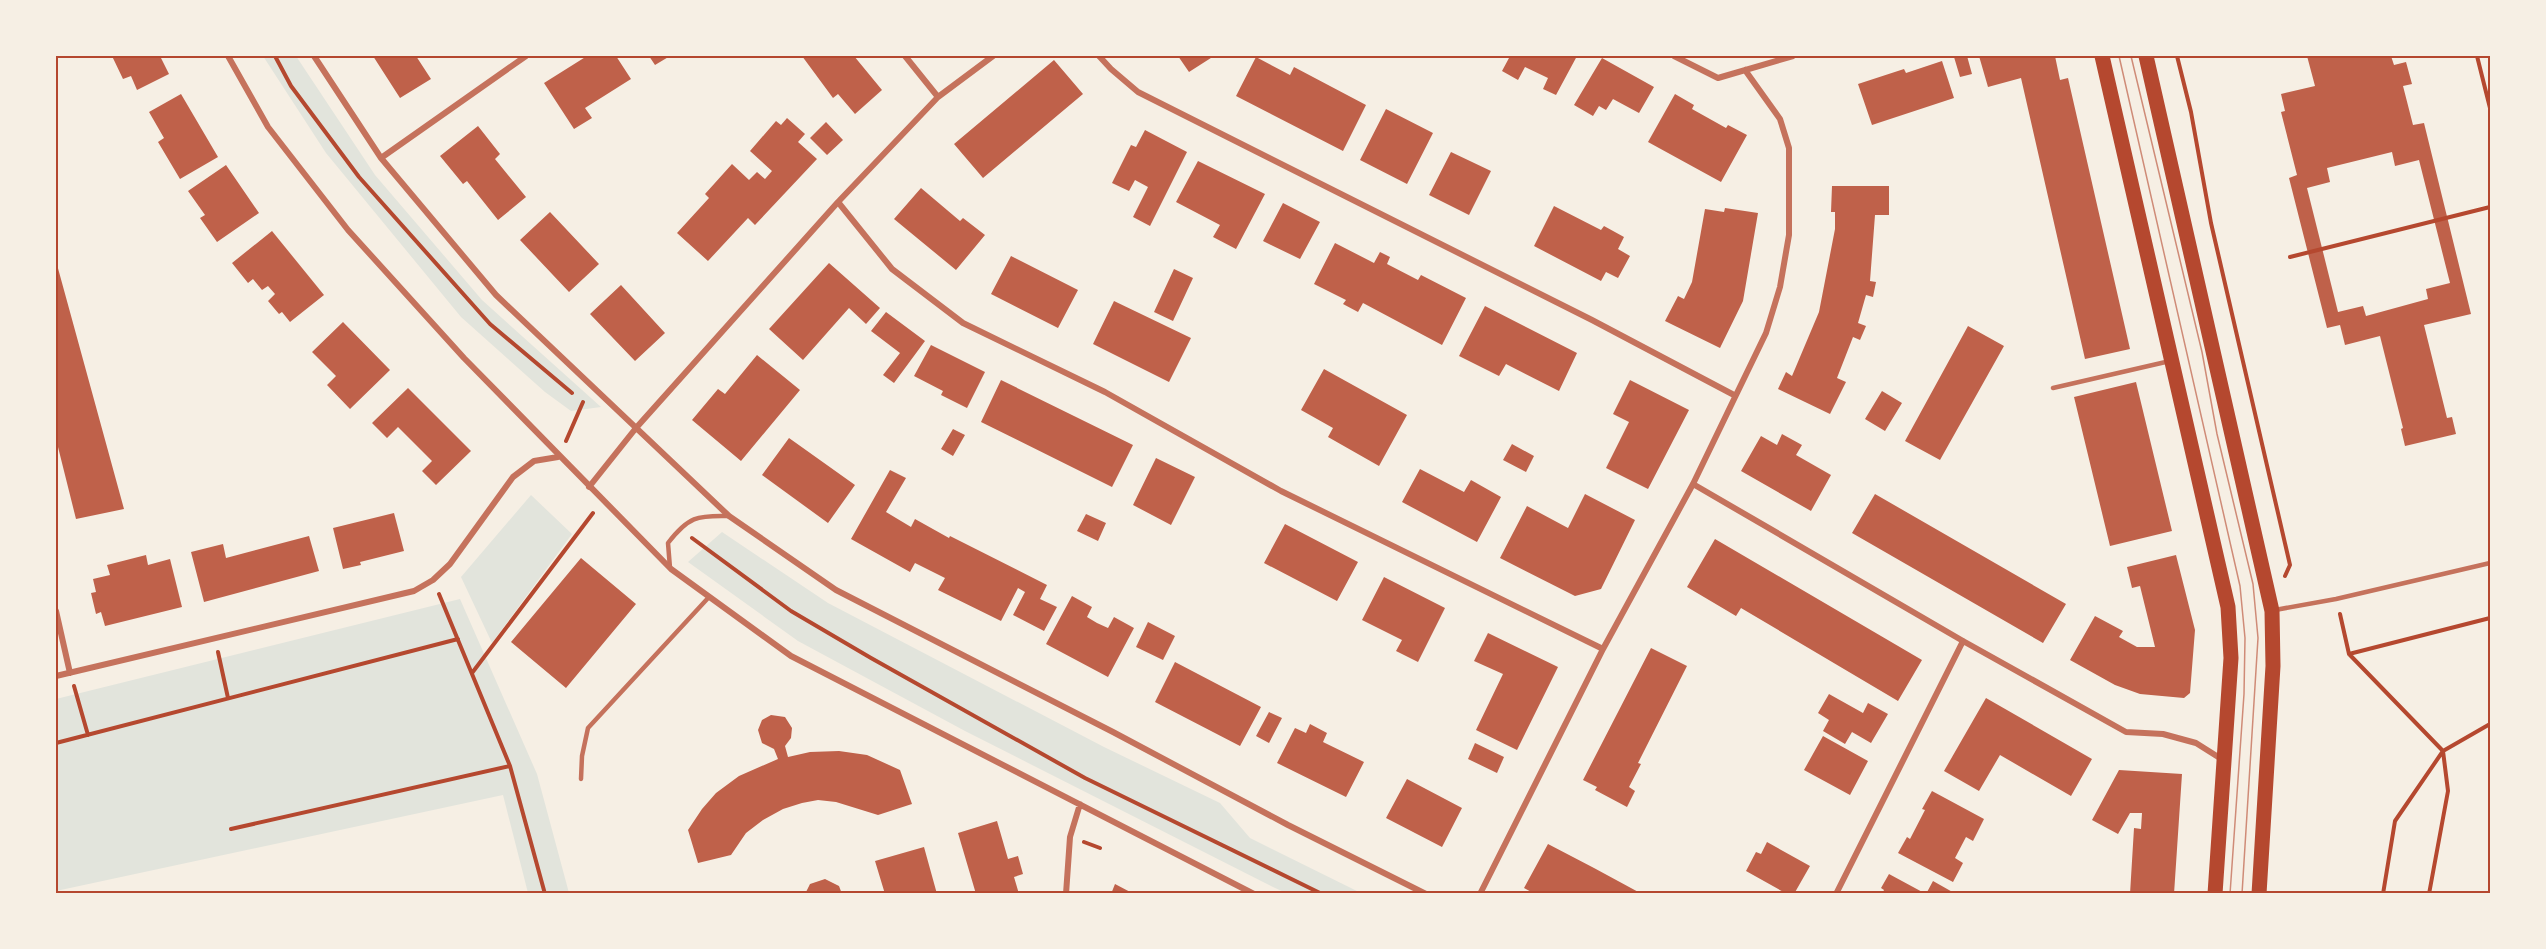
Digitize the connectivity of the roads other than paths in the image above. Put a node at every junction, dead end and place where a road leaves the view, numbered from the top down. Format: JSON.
{"nodes":[{"id":1,"x":228,"y":56,"type":"edge"},
{"id":2,"x":314,"y":56,"type":"edge"},
{"id":3,"x":526,"y":56,"type":"edge"},
{"id":4,"x":905,"y":56,"type":"edge"},
{"id":5,"x":993,"y":56,"type":"edge"},
{"id":6,"x":1100,"y":56,"type":"edge"},
{"id":7,"x":1674,"y":56,"type":"edge"},
{"id":8,"x":1793,"y":56,"type":"edge"},
{"id":9,"x":2102,"y":56,"type":"edge"},
{"id":10,"x":2146,"y":56,"type":"edge"},
{"id":11,"x":1746,"y":70,"type":"junction"},
{"id":12,"x":938,"y":97,"type":"junction"},
{"id":13,"x":381,"y":158,"type":"junction"},
{"id":14,"x":838,"y":202,"type":"junction"},
{"id":15,"x":2173,"y":360,"type":"junction"},
{"id":16,"x":2052,"y":387,"type":"dead end"},
{"id":17,"x":1734,"y":396,"type":"junction"},
{"id":18,"x":636,"y":428,"type":"junction"},
{"id":19,"x":558,"y":457,"type":"junction"},
{"id":20,"x":1693,"y":484,"type":"junction"},
{"id":21,"x":589,"y":487,"type":"junction"},
{"id":22,"x":729,"y":516,"type":"junction"},
{"id":23,"x":2490,"y":564,"type":"edge"},
{"id":24,"x":670,"y":569,"type":"junction"},
{"id":25,"x":710,"y":597,"type":"junction"},
{"id":26,"x":56,"y":611,"type":"edge"},
{"id":27,"x":2272,"y":611,"type":"junction"},
{"id":28,"x":1963,"y":641,"type":"junction"},
{"id":29,"x":1603,"y":649,"type":"junction"},
{"id":30,"x":70,"y":673,"type":"junction"},
{"id":31,"x":56,"y":676,"type":"edge"},
{"id":32,"x":2226,"y":763,"type":"junction"},
{"id":33,"x":581,"y":779,"type":"dead end"},
{"id":34,"x":1080,"y":804,"type":"junction"},
{"id":35,"x":1066,"y":894,"type":"edge"},
{"id":36,"x":1254,"y":894,"type":"edge"},
{"id":37,"x":1426,"y":894,"type":"edge"},
{"id":38,"x":1480,"y":894,"type":"edge"},
{"id":39,"x":1836,"y":894,"type":"edge"},
{"id":40,"x":2215,"y":894,"type":"edge"},
{"id":41,"x":2259,"y":894,"type":"edge"}],
"edges":[{"from":1,"to":19,"type":"street"},
{"from":2,"to":13,"type":"street"},
{"from":3,"to":13,"type":"street"},
{"from":4,"to":12,"type":"street"},
{"from":5,"to":12,"type":"street"},
{"from":6,"to":17,"type":"street"},
{"from":7,"to":11,"type":"street"},
{"from":8,"to":11,"type":"street"},
{"from":9,"to":15,"type":"main road"},
{"from":10,"to":27,"type":"main road"},
{"from":11,"to":17,"type":"street"},
{"from":12,"to":14,"type":"street"},
{"from":13,"to":18,"type":"street"},
{"from":14,"to":18,"type":"street"},
{"from":14,"to":29,"type":"street"},
{"from":15,"to":16,"type":"lane"},
{"from":15,"to":32,"type":"main road"},
{"from":17,"to":20,"type":"street"},
{"from":18,"to":21,"type":"street"},
{"from":18,"to":22,"type":"street"},
{"from":19,"to":21,"type":"street"},
{"from":19,"to":30,"type":"street"},
{"from":20,"to":28,"type":"street"},
{"from":20,"to":29,"type":"street"},
{"from":21,"to":24,"type":"street"},
{"from":22,"to":24,"type":"lane"},
{"from":22,"to":37,"type":"street"},
{"from":23,"to":27,"type":"lane"},
{"from":24,"to":25,"type":"street"},
{"from":25,"to":33,"type":"lane"},
{"from":25,"to":34,"type":"street"},
{"from":26,"to":30,"type":"street"},
{"from":27,"to":41,"type":"main road"},
{"from":28,"to":32,"type":"street"},
{"from":28,"to":39,"type":"street"},
{"from":29,"to":38,"type":"street"},
{"from":30,"to":31,"type":"street"},
{"from":32,"to":40,"type":"main road"},
{"from":34,"to":35,"type":"street"},
{"from":34,"to":36,"type":"street"}]}
